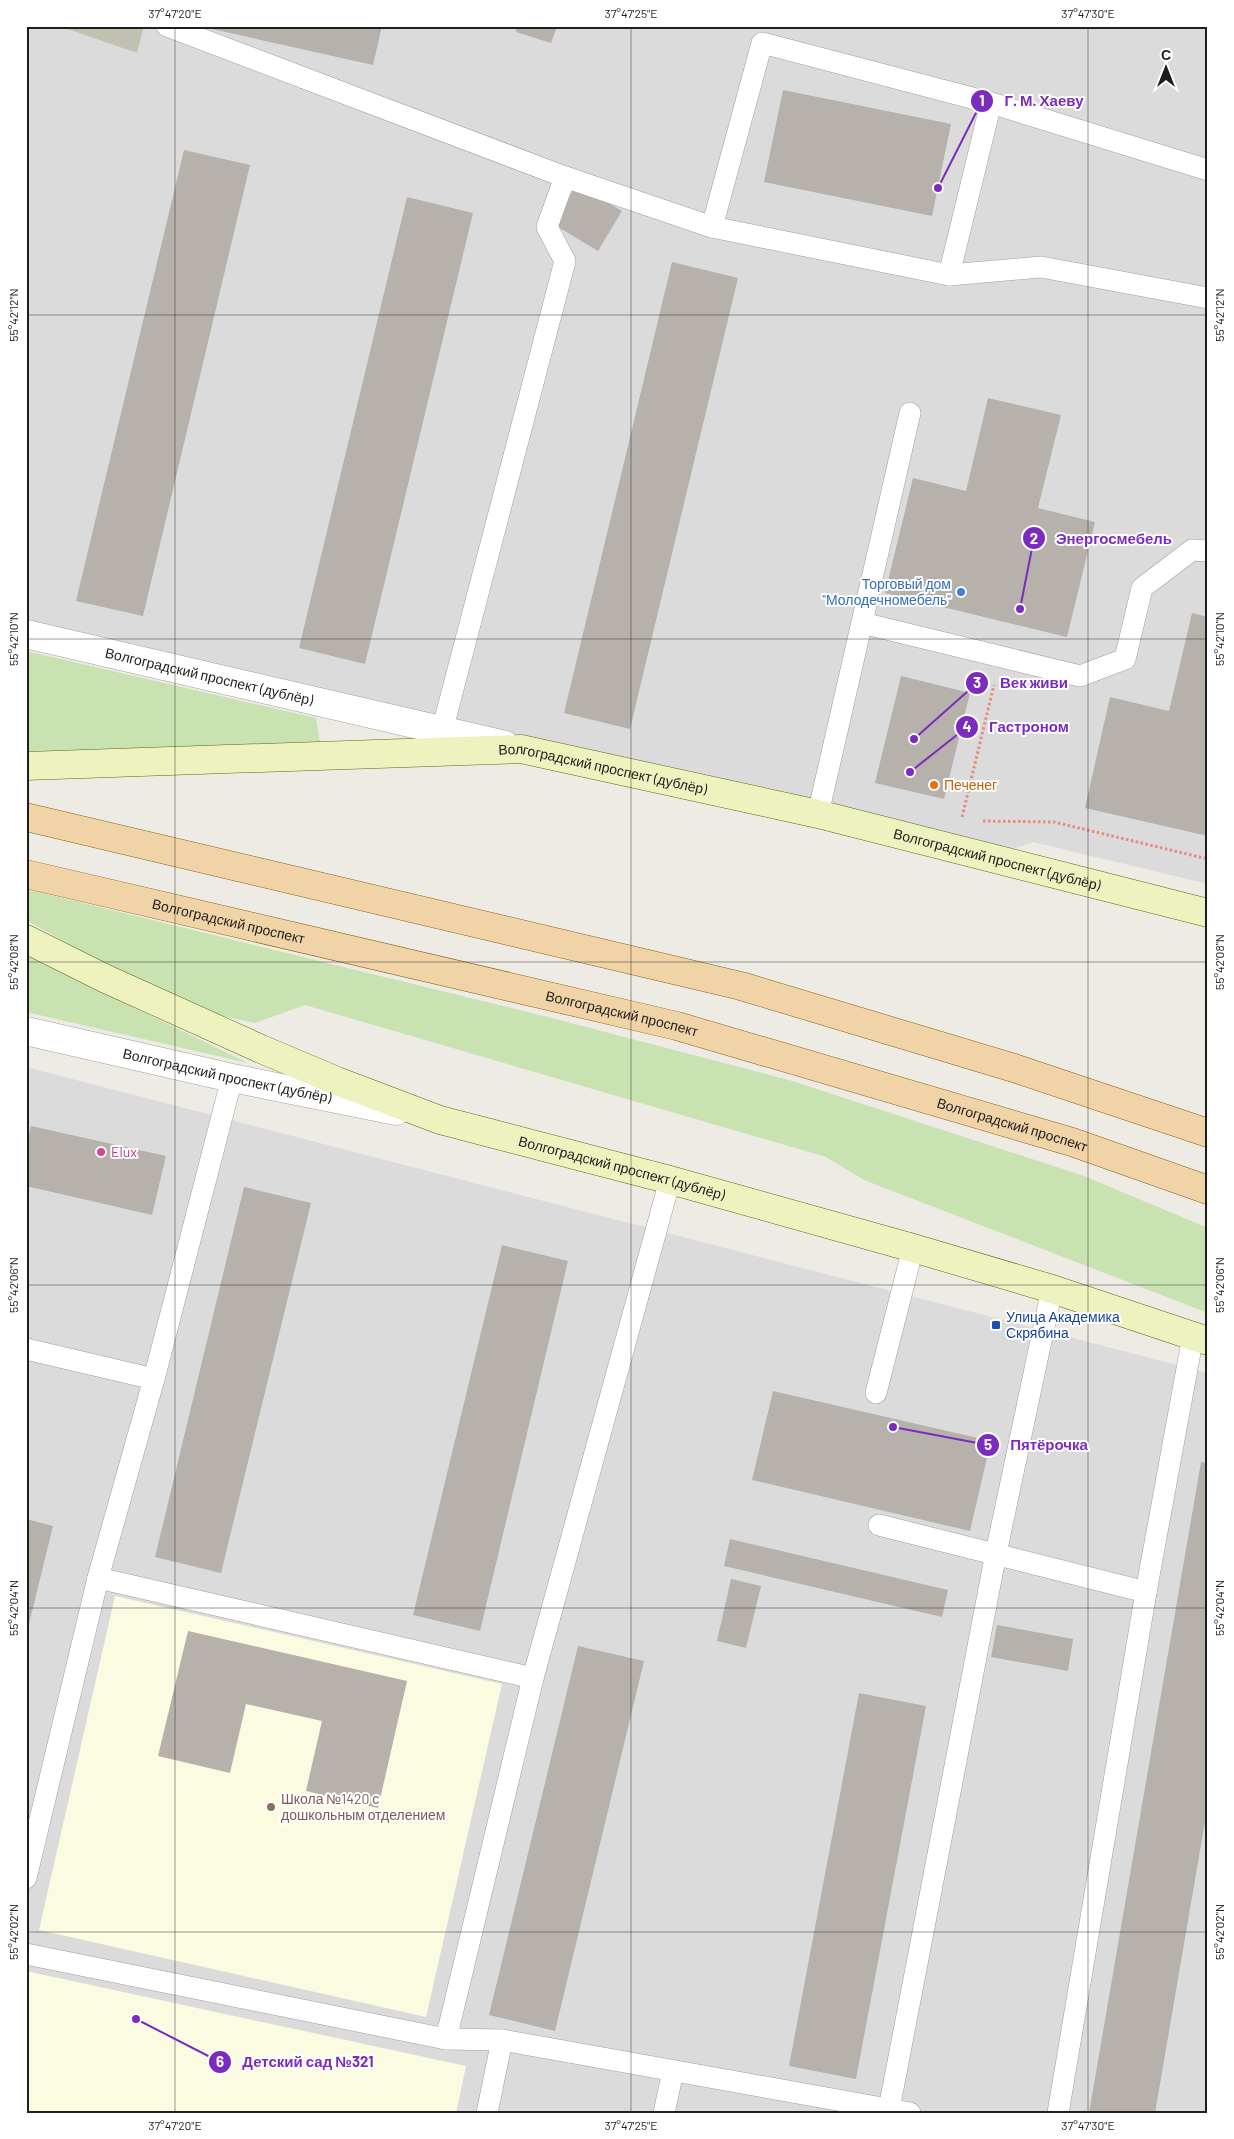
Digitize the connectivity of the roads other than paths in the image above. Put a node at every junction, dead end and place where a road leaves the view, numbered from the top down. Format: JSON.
{"nodes":[{"id":1,"x":167,"y":26,"type":"edge"},
{"id":2,"x":991,"y":103,"type":"junction"},
{"id":3,"x":1208,"y":170,"type":"edge"},
{"id":4,"x":564,"y":177,"type":"junction"},
{"id":5,"x":712,"y":227,"type":"junction"},
{"id":6,"x":949,"y":276,"type":"junction"},
{"id":7,"x":1208,"y":298,"type":"edge"},
{"id":8,"x":910,"y":413,"type":"dead end"},
{"id":9,"x":1208,"y":551,"type":"edge"},
{"id":10,"x":862,"y":623,"type":"junction"},
{"id":11,"x":26,"y":634,"type":"edge"},
{"id":12,"x":442,"y":731,"type":"junction"},
{"id":13,"x":521,"y":748,"type":"junction"},
{"id":14,"x":26,"y":766,"type":"edge"},
{"id":15,"x":818,"y":814,"type":"junction"},
{"id":16,"x":26,"y":817,"type":"edge"},
{"id":17,"x":26,"y":874,"type":"edge"},
{"id":18,"x":1208,"y":913,"type":"edge"},
{"id":19,"x":26,"y":939,"type":"edge"},
{"id":20,"x":26,"y":1031,"type":"edge"},
{"id":21,"x":232,"y":1078,"type":"junction"},
{"id":22,"x":440,"y":1120,"type":"junction"},
{"id":23,"x":1208,"y":1133,"type":"edge"},
{"id":24,"x":670,"y":1180,"type":"junction"},
{"id":25,"x":1208,"y":1190,"type":"edge"},
{"id":26,"x":913,"y":1248,"type":"junction"},
{"id":27,"x":1052,"y":1289,"type":"junction"},
{"id":28,"x":1201,"y":1339,"type":"edge"},
{"id":29,"x":26,"y":1349,"type":"edge"},
{"id":30,"x":154,"y":1379,"type":"junction"},
{"id":31,"x":876,"y":1393,"type":"dead end"},
{"id":32,"x":879,"y":1525,"type":"dead end"},
{"id":33,"x":996,"y":1553,"type":"junction"},
{"id":34,"x":98,"y":1578,"type":"junction"},
{"id":35,"x":1146,"y":1592,"type":"junction"},
{"id":36,"x":533,"y":1678,"type":"junction"},
{"id":37,"x":26,"y":1878,"type":"edge"},
{"id":38,"x":26,"y":1954,"type":"edge"},
{"id":39,"x":446,"y":2039,"type":"junction"},
{"id":40,"x":502,"y":2040,"type":"junction"},
{"id":41,"x":673,"y":2070,"type":"junction"},
{"id":42,"x":889,"y":2109,"type":"junction"},
{"id":43,"x":487,"y":2113,"type":"edge"},
{"id":44,"x":664,"y":2113,"type":"edge"},
{"id":45,"x":910,"y":2113,"type":"edge"},
{"id":46,"x":1058,"y":2113,"type":"edge"}],
"edges":[{"from":1,"to":4,"type":"lane"},
{"from":2,"to":3,"type":"lane"},
{"from":2,"to":5,"type":"lane"},
{"from":2,"to":6,"type":"lane"},
{"from":4,"to":5,"type":"lane"},
{"from":4,"to":12,"type":"lane"},
{"from":5,"to":6,"type":"lane"},
{"from":6,"to":7,"type":"lane"},
{"from":8,"to":10,"type":"lane"},
{"from":9,"to":10,"type":"lane"},
{"from":10,"to":15,"type":"lane"},
{"from":11,"to":12,"type":"street","name":"Волгоградский проспект (дублёр)"},
{"from":12,"to":13,"type":"street","name":"Волгоградский проспект (дублёр)"},
{"from":13,"to":14,"type":"main road"},
{"from":13,"to":15,"type":"main road","name":"Волгоградский проспект (дублёр)"},
{"from":15,"to":18,"type":"main road","name":"Волгоградский проспект (дублёр)"},
{"from":16,"to":23,"type":"main road"},
{"from":17,"to":25,"type":"main road","name":"Волгоградский проспект"},
{"from":19,"to":22,"type":"main road"},
{"from":20,"to":21,"type":"street","name":"Волгоградский проспект (дублёр)"},
{"from":21,"to":22,"type":"street","name":"Волгоградский проспект (дублёр)"},
{"from":21,"to":30,"type":"lane"},
{"from":22,"to":24,"type":"main road","name":"Волгоградский проспект (дублёр)"},
{"from":24,"to":26,"type":"main road","name":"Волгоградский проспект (дублёр)"},
{"from":24,"to":36,"type":"lane"},
{"from":26,"to":27,"type":"main road","name":"Волгоградский проспект (дублёр)"},
{"from":26,"to":31,"type":"lane"},
{"from":27,"to":28,"type":"main road","name":"Волгоградский проспект (дублёр)"},
{"from":27,"to":33,"type":"lane"},
{"from":28,"to":35,"type":"lane"},
{"from":29,"to":30,"type":"lane"},
{"from":30,"to":34,"type":"lane"},
{"from":32,"to":33,"type":"lane"},
{"from":33,"to":35,"type":"lane"},
{"from":33,"to":42,"type":"lane"},
{"from":34,"to":36,"type":"lane"},
{"from":34,"to":37,"type":"lane"},
{"from":35,"to":46,"type":"lane"},
{"from":36,"to":39,"type":"lane"},
{"from":38,"to":39,"type":"lane"},
{"from":39,"to":40,"type":"lane"},
{"from":40,"to":41,"type":"lane"},
{"from":40,"to":43,"type":"lane"},
{"from":41,"to":42,"type":"lane"},
{"from":41,"to":44,"type":"lane"},
{"from":42,"to":45,"type":"lane"}]}
